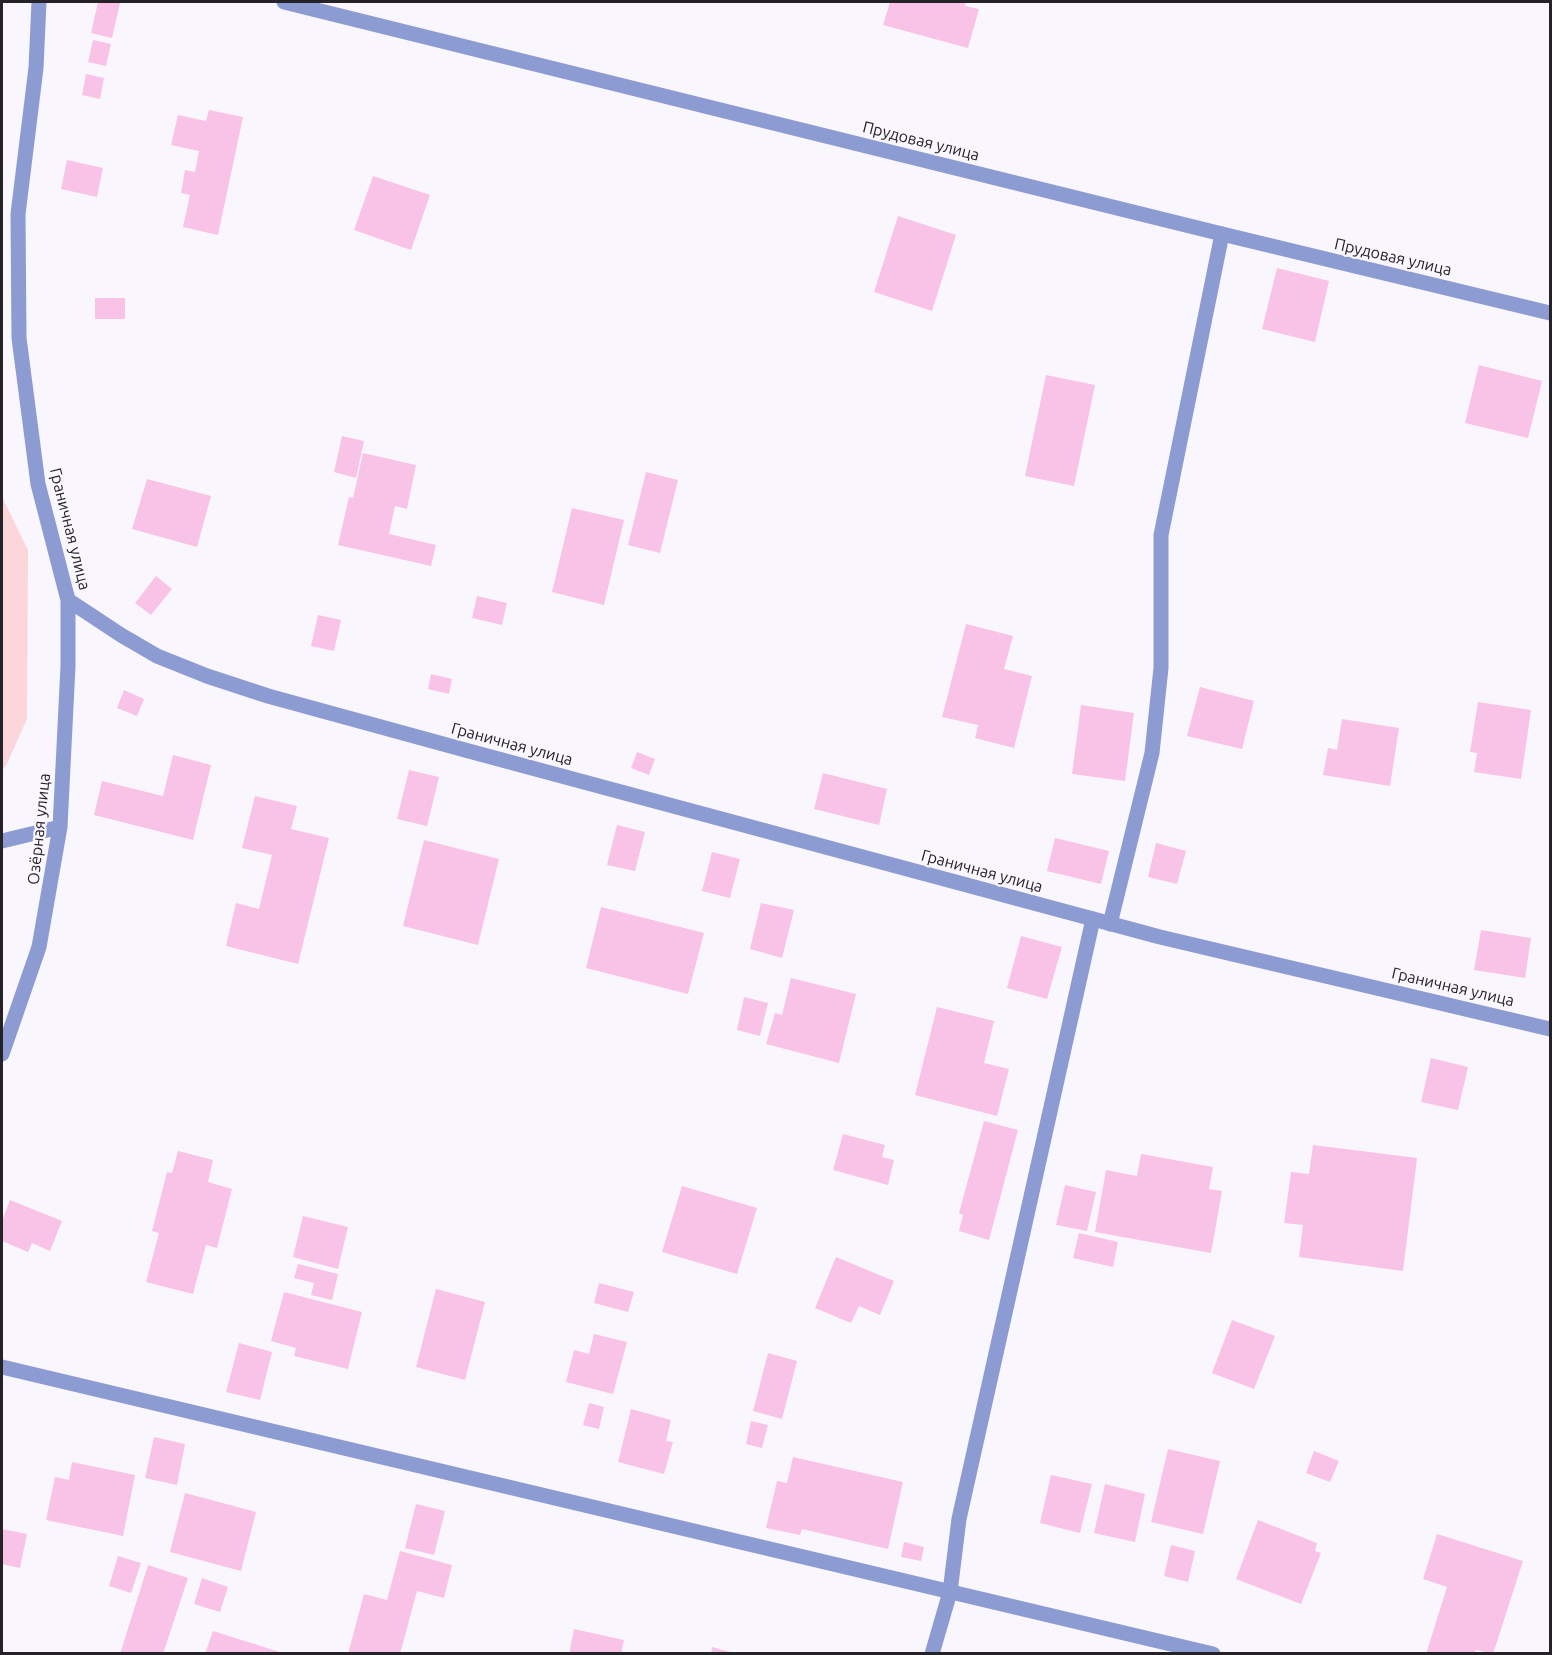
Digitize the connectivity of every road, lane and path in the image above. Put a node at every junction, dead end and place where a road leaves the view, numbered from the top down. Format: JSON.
{"nodes":[{"id":1,"x":39,"y":2,"type":"edge"},
{"id":2,"x":284,"y":2,"type":"edge"},
{"id":3,"x":1222,"y":234,"type":"junction"},
{"id":4,"x":1551,"y":313,"type":"edge"},
{"id":5,"x":68,"y":600,"type":"junction"},
{"id":6,"x":60,"y":826,"type":"junction"},
{"id":7,"x":2,"y":841,"type":"edge"},
{"id":8,"x":1093,"y":919,"type":"junction"},
{"id":9,"x":1110,"y":924,"type":"junction"},
{"id":10,"x":1551,"y":1029,"type":"edge"},
{"id":11,"x":2,"y":1054,"type":"edge"},
{"id":12,"x":2,"y":1366,"type":"edge"},
{"id":13,"x":950,"y":1592,"type":"junction"},
{"id":14,"x":932,"y":1653,"type":"edge"},
{"id":15,"x":1213,"y":1653,"type":"edge"}],
"edges":[{"from":1,"to":5,"type":"street","name":"Граничная улица"},
{"from":2,"to":3,"type":"street","name":"Прудовая улица"},
{"from":3,"to":4,"type":"street","name":"Прудовая улица"},
{"from":3,"to":9,"type":"street"},
{"from":5,"to":6,"type":"street","name":"Озёрная улица"},
{"from":5,"to":8,"type":"street","name":"Граничная улица"},
{"from":6,"to":7,"type":"street"},
{"from":6,"to":11,"type":"street","name":"Озёрная улица"},
{"from":8,"to":9,"type":"street","name":"Граничная улица"},
{"from":8,"to":13,"type":"street"},
{"from":9,"to":10,"type":"street","name":"Граничная улица"},
{"from":12,"to":13,"type":"street"},
{"from":13,"to":14,"type":"street"},
{"from":13,"to":15,"type":"street"}]}
